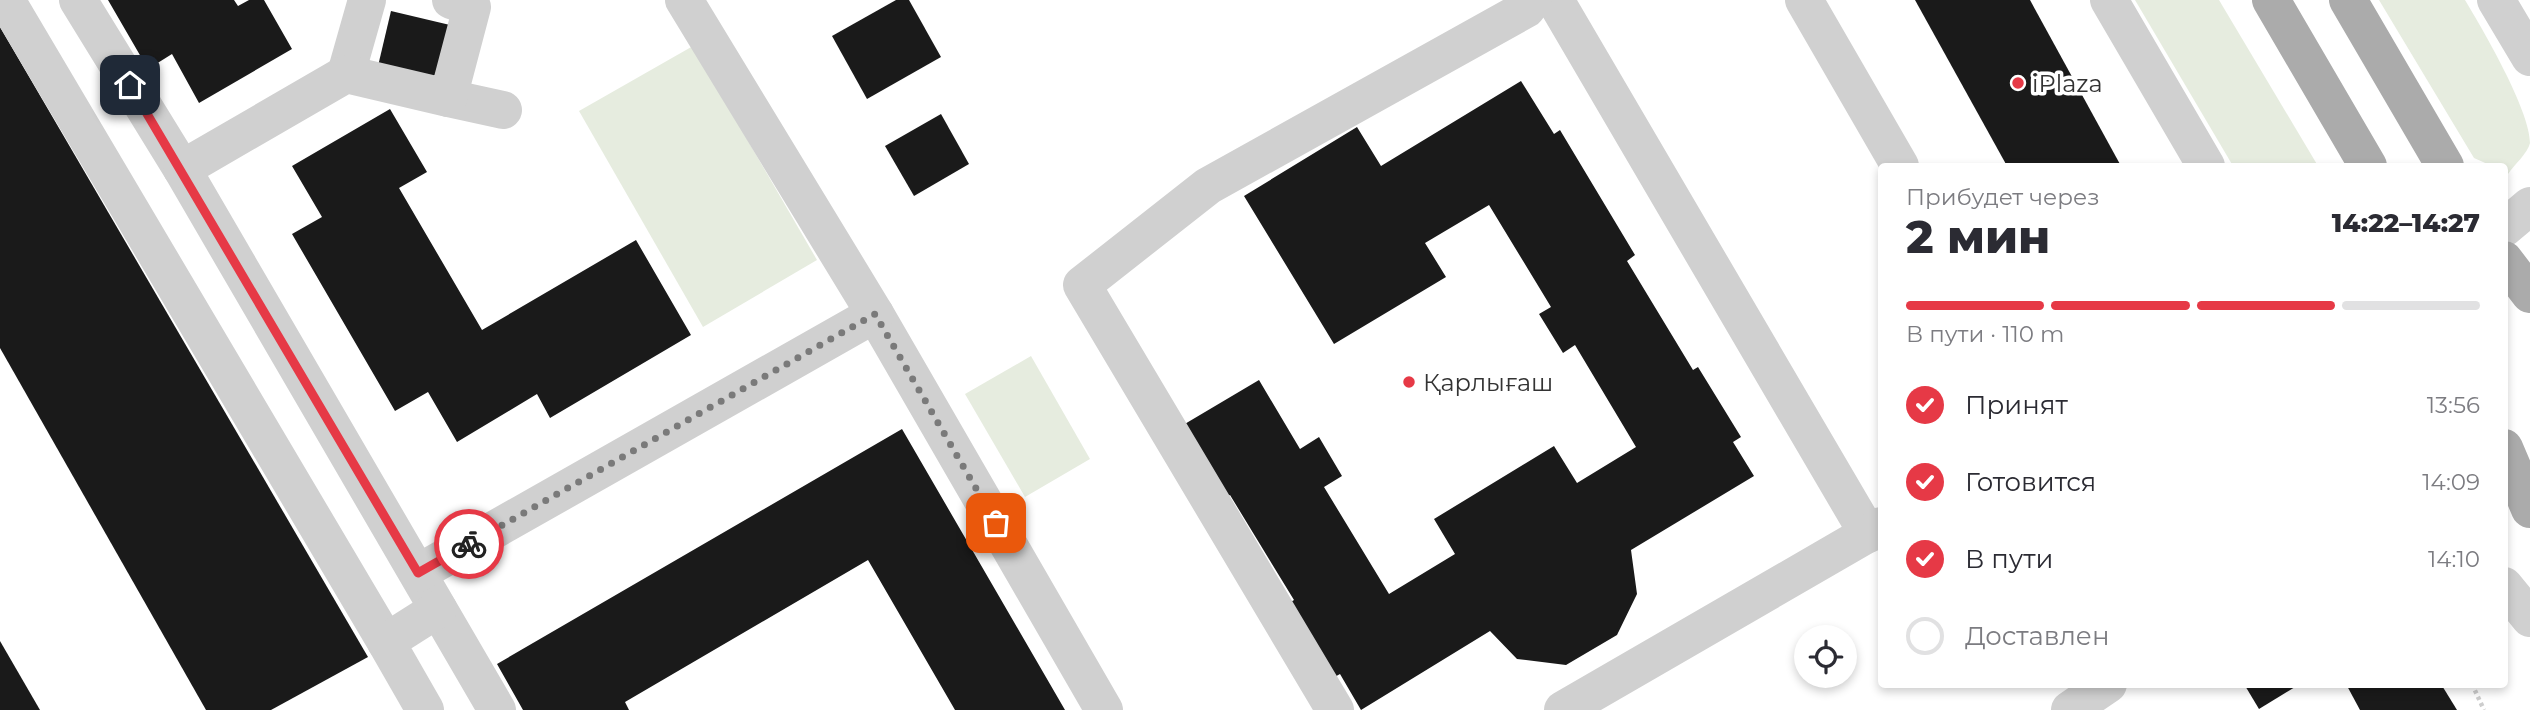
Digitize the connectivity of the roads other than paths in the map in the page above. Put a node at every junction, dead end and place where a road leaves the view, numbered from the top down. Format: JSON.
{"nodes":[{"id":1,"x":6,"y":0,"type":"edge"},
{"id":2,"x":78,"y":0,"type":"edge"},
{"id":3,"x":367,"y":0,"type":"edge"},
{"id":4,"x":684,"y":0,"type":"edge"},
{"id":5,"x":1804,"y":0,"type":"edge"},
{"id":6,"x":2109,"y":0,"type":"edge"},
{"id":7,"x":2271,"y":0,"type":"edge"},
{"id":8,"x":2348,"y":0,"type":"edge"},
{"id":9,"x":2496,"y":0,"type":"edge"},
{"id":10,"x":469,"y":2,"type":"edge"},
{"id":11,"x":1534,"y":2,"type":"edge"},
{"id":12,"x":2530,"y":57,"type":"edge"},
{"id":13,"x":346,"y":74,"type":"junction"},
{"id":14,"x":448,"y":98,"type":"junction"},
{"id":15,"x":503,"y":110,"type":"dead end"},
{"id":16,"x":1898,"y":163,"type":"edge"},
{"id":17,"x":2204,"y":163,"type":"edge"},
{"id":18,"x":2366,"y":163,"type":"edge"},
{"id":19,"x":2443,"y":163,"type":"edge"},
{"id":20,"x":182,"y":169,"type":"junction"},
{"id":21,"x":2530,"y":206,"type":"edge"},
{"id":22,"x":2508,"y":225,"type":"edge"},
{"id":23,"x":2508,"y":265,"type":"edge"},
{"id":24,"x":2530,"y":294,"type":"edge"},
{"id":25,"x":875,"y":314,"type":"junction"},
{"id":26,"x":2508,"y":457,"type":"edge"},
{"id":27,"x":2530,"y":509,"type":"edge"},
{"id":28,"x":1875,"y":530,"type":"edge"},
{"id":29,"x":418,"y":573,"type":"junction"},
{"id":30,"x":2508,"y":591,"type":"edge"},
{"id":31,"x":438,"y":609,"type":"junction"},
{"id":32,"x":2530,"y":618,"type":"edge"},
{"id":33,"x":386,"y":642,"type":"junction"},
{"id":34,"x":2102,"y":688,"type":"edge"},
{"id":35,"x":425,"y":710,"type":"edge"},
{"id":36,"x":497,"y":710,"type":"edge"},
{"id":37,"x":1104,"y":710,"type":"edge"},
{"id":38,"x":1335,"y":710,"type":"edge"},
{"id":39,"x":1563,"y":710,"type":"edge"},
{"id":40,"x":2070,"y":710,"type":"edge"}],
"edges":[{"from":1,"to":33,"type":"lane"},
{"from":2,"to":20,"type":"lane"},
{"from":3,"to":13,"type":"lane"},
{"from":4,"to":25,"type":"lane"},
{"from":5,"to":16,"type":"lane"},
{"from":6,"to":17,"type":"lane"},
{"from":7,"to":18,"type":"main road"},
{"from":8,"to":19,"type":"main road"},
{"from":9,"to":12,"type":"lane"},
{"from":10,"to":14,"type":"lane"},
{"from":11,"to":28,"type":"lane"},
{"from":11,"to":38,"type":"lane"},
{"from":13,"to":14,"type":"lane"},
{"from":13,"to":20,"type":"lane"},
{"from":14,"to":15,"type":"lane"},
{"from":20,"to":29,"type":"lane"},
{"from":21,"to":22,"type":"lane"},
{"from":23,"to":24,"type":"main road"},
{"from":25,"to":29,"type":"lane"},
{"from":25,"to":37,"type":"lane"},
{"from":26,"to":27,"type":"main road"},
{"from":28,"to":39,"type":"lane"},
{"from":29,"to":31,"type":"lane"},
{"from":30,"to":32,"type":"lane"},
{"from":31,"to":33,"type":"lane"},
{"from":31,"to":36,"type":"lane"},
{"from":33,"to":35,"type":"lane"},
{"from":34,"to":40,"type":"lane"}]}
